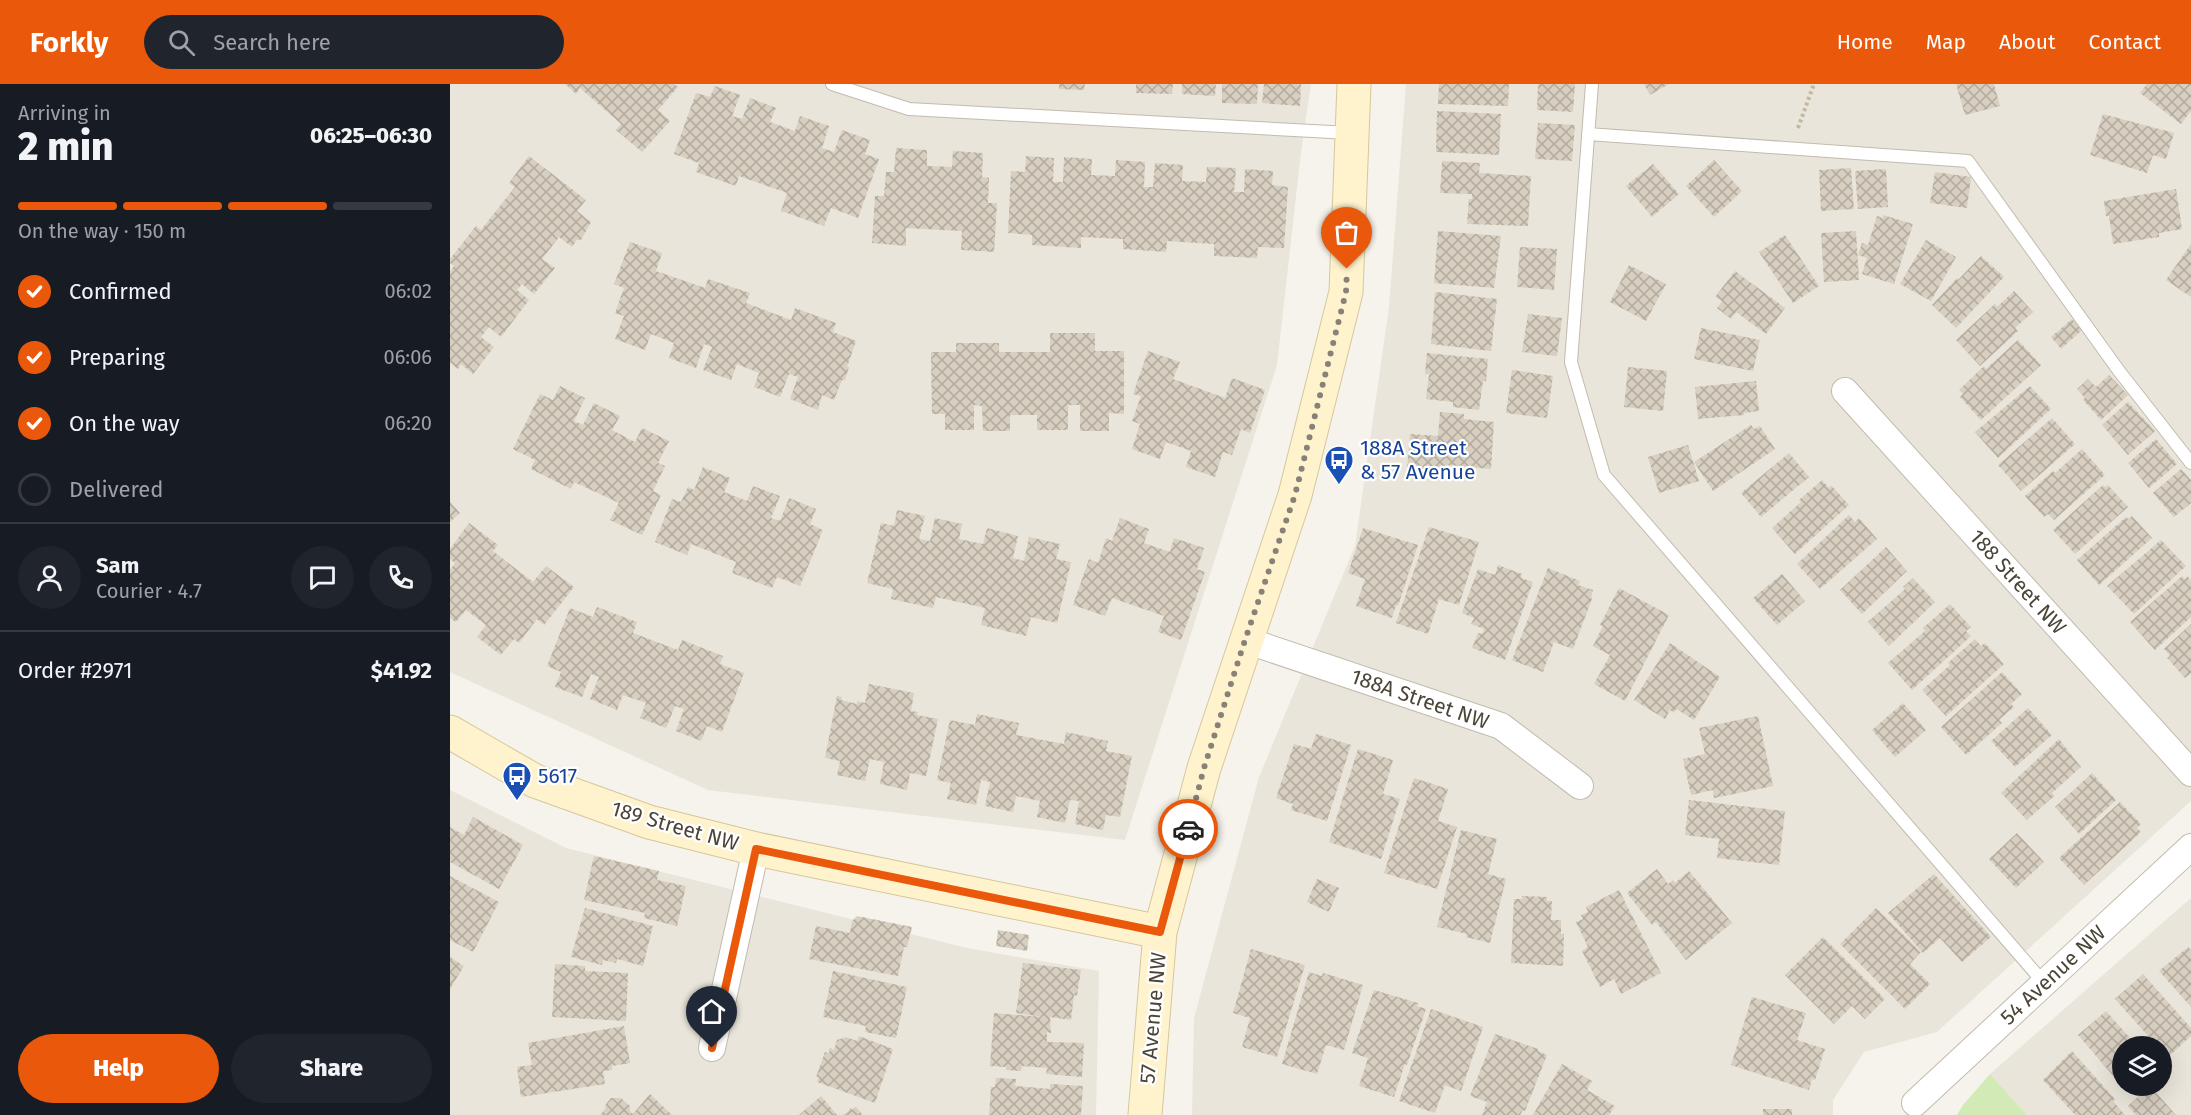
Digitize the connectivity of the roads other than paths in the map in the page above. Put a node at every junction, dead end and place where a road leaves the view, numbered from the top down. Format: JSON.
{"nodes":[{"id":1,"x":832,"y":84,"type":"edge"},
{"id":2,"x":1354,"y":84,"type":"edge"},
{"id":3,"x":1592,"y":84,"type":"edge"},
{"id":4,"x":1352,"y":133,"type":"junction"},
{"id":5,"x":1588,"y":134,"type":"junction"},
{"id":6,"x":1845,"y":391,"type":"dead end"},
{"id":7,"x":2191,"y":463,"type":"edge"},
{"id":8,"x":1245,"y":640,"type":"junction"},
{"id":9,"x":450,"y":732,"type":"edge"},
{"id":10,"x":2191,"y":773,"type":"edge"},
{"id":11,"x":1580,"y":786,"type":"dead end"},
{"id":12,"x":2191,"y":847,"type":"edge"},
{"id":13,"x":756,"y":849,"type":"junction"},
{"id":14,"x":1160,"y":932,"type":"junction"},
{"id":15,"x":2044,"y":983,"type":"junction"},
{"id":16,"x":712,"y":1048,"type":"dead end"},
{"id":17,"x":1915,"y":1103,"type":"dead end"},
{"id":18,"x":1149,"y":1114,"type":"edge"}],
"edges":[{"from":1,"to":4,"type":"lane"},
{"from":2,"to":4,"type":"street","name":"57 Avenue NW"},
{"from":3,"to":5,"type":"lane"},
{"from":4,"to":8,"type":"street","name":"57 Avenue NW"},
{"from":5,"to":7,"type":"lane"},
{"from":5,"to":15,"type":"lane"},
{"from":6,"to":10,"type":"street","name":"188 Street NW"},
{"from":8,"to":11,"type":"street","name":"188A Street NW"},
{"from":8,"to":14,"type":"street","name":"57 Avenue NW"},
{"from":9,"to":13,"type":"street","name":"189 Street NW"},
{"from":12,"to":15,"type":"street","name":"54 Avenue NW"},
{"from":13,"to":14,"type":"street","name":"189 Street NW"},
{"from":13,"to":16,"type":"street"},
{"from":14,"to":18,"type":"street","name":"57 Avenue NW"},
{"from":15,"to":17,"type":"street","name":"54 Avenue NW"}]}
